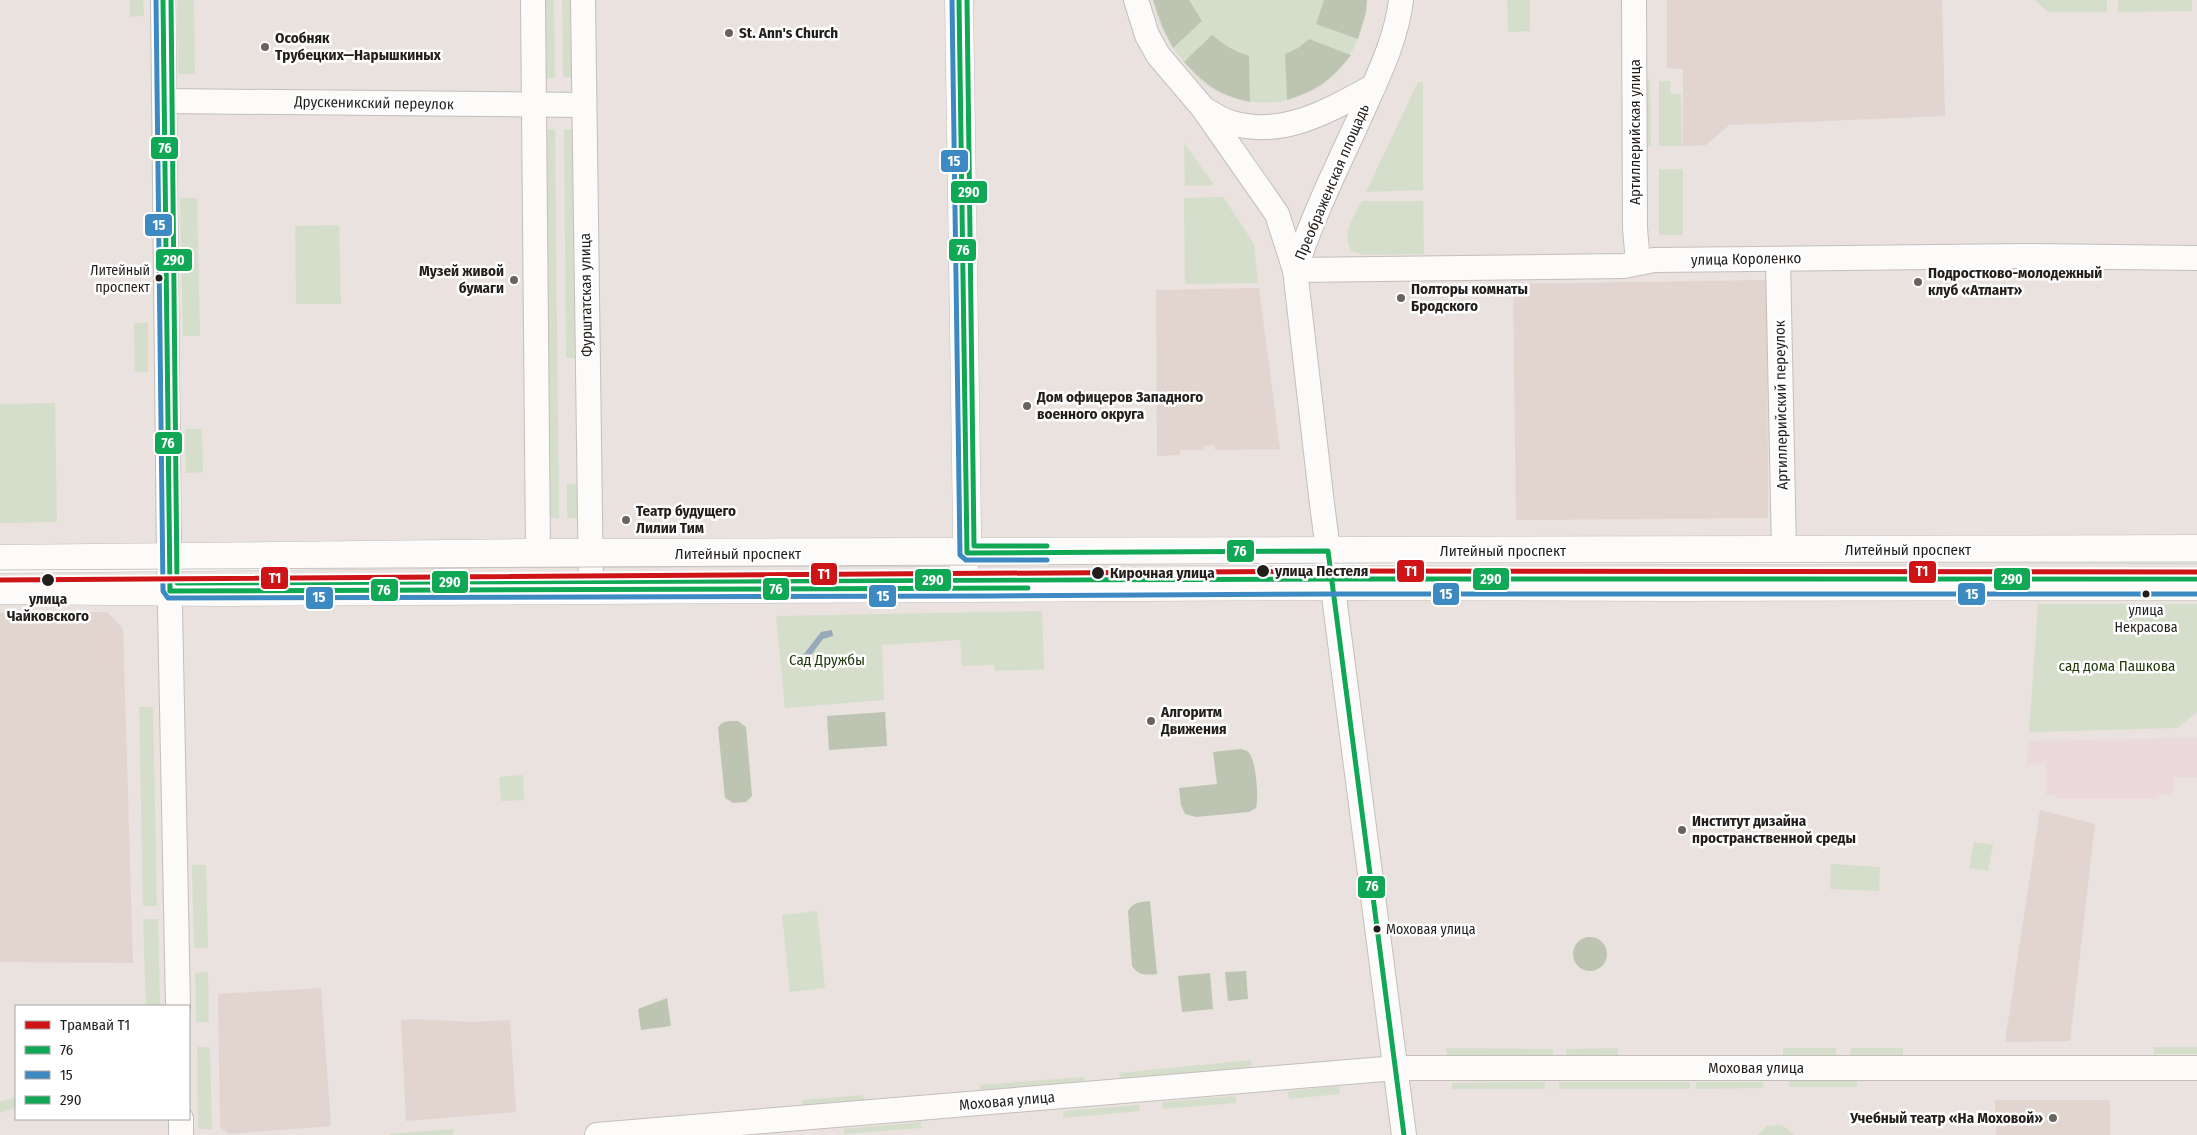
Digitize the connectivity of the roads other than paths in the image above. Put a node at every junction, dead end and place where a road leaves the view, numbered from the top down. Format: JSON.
{"nodes":[{"id":1,"x":163,"y":0,"type":"edge"},
{"id":2,"x":533,"y":0,"type":"edge"},
{"id":3,"x":583,"y":0,"type":"edge"},
{"id":4,"x":944,"y":0,"type":"edge"},
{"id":5,"x":960,"y":0,"type":"edge"},
{"id":6,"x":1136,"y":0,"type":"edge"},
{"id":7,"x":1401,"y":0,"type":"edge"},
{"id":8,"x":1634,"y":0,"type":"edge"},
{"id":9,"x":1374,"y":86,"type":"junction"},
{"id":10,"x":164,"y":101,"type":"junction"},
{"id":11,"x":534,"y":105,"type":"junction"},
{"id":12,"x":584,"y":105,"type":"junction"},
{"id":13,"x":1203,"y":108,"type":"junction"},
{"id":14,"x":2197,"y":258,"type":"edge"},
{"id":15,"x":1778,"y":259,"type":"junction"},
{"id":16,"x":1638,"y":263,"type":"junction"},
{"id":17,"x":1295,"y":270,"type":"junction"},
{"id":18,"x":2197,"y":549,"type":"edge"},
{"id":19,"x":1784,"y":550,"type":"junction"},
{"id":20,"x":1328,"y":551,"type":"junction"},
{"id":21,"x":538,"y":553,"type":"junction"},
{"id":22,"x":960,"y":553,"type":"junction"},
{"id":23,"x":590,"y":554,"type":"junction"},
{"id":24,"x":169,"y":558,"type":"junction"},
{"id":25,"x":0,"y":559,"type":"edge"},
{"id":26,"x":1333,"y":586,"type":"junction"},
{"id":27,"x":2197,"y":586,"type":"edge"},
{"id":28,"x":591,"y":589,"type":"junction"},
{"id":29,"x":959,"y":589,"type":"junction"},
{"id":30,"x":0,"y":590,"type":"edge"},
{"id":31,"x":170,"y":591,"type":"junction"},
{"id":32,"x":178,"y":1005,"type":"edge"},
{"id":33,"x":1396,"y":1068,"type":"junction"},
{"id":34,"x":2197,"y":1068,"type":"edge"},
{"id":35,"x":181,"y":1120,"type":"edge"},
{"id":36,"x":181,"y":1135,"type":"edge"},
{"id":37,"x":597,"y":1135,"type":"edge"},
{"id":38,"x":1404,"y":1135,"type":"edge"}],
"edges":[{"from":1,"to":10,"type":"street"},
{"from":2,"to":11,"type":"street"},
{"from":3,"to":12,"type":"street","name":"Фурштатская улица"},
{"from":4,"to":22,"type":"main road"},
{"from":5,"to":22,"type":"main road"},
{"from":6,"to":13,"type":"street","name":"Преображенская площадь"},
{"from":7,"to":9,"type":"street","name":"Преображенская площадь"},
{"from":8,"to":16,"type":"street","name":"Артиллерийская улица"},
{"from":9,"to":13,"type":"street","name":"Преображенская площадь"},
{"from":9,"to":17,"type":"street","name":"Преображенская площадь"},
{"from":10,"to":11,"type":"street","name":"Друскеникский переулок"},
{"from":10,"to":24,"type":"street"},
{"from":11,"to":12,"type":"street","name":"Друскеникский переулок"},
{"from":11,"to":21,"type":"street"},
{"from":12,"to":23,"type":"street","name":"Фурштатская улица"},
{"from":13,"to":17,"type":"street","name":"Преображенская площадь"},
{"from":14,"to":15,"type":"street","name":"улица Короленко"},
{"from":15,"to":16,"type":"street","name":"улица Короленко"},
{"from":15,"to":19,"type":"street","name":"Артиллерийский переулок"},
{"from":16,"to":17,"type":"street","name":"улица Короленко"},
{"from":17,"to":20,"type":"street"},
{"from":18,"to":19,"type":"main road","name":"Литейный проспект"},
{"from":19,"to":20,"type":"main road","name":"Литейный проспект"},
{"from":20,"to":22,"type":"main road","name":"Литейный проспект"},
{"from":20,"to":26,"type":"street"},
{"from":21,"to":23,"type":"main road","name":"Литейный проспект"},
{"from":21,"to":24,"type":"main road","name":"Литейный проспект"},
{"from":22,"to":23,"type":"main road","name":"Литейный проспект"},
{"from":22,"to":29,"type":"main road"},
{"from":23,"to":28,"type":"street","name":"Фурштатская улица"},
{"from":24,"to":25,"type":"main road","name":"Литейный проспект"},
{"from":24,"to":31,"type":"street"},
{"from":26,"to":27,"type":"main road"},
{"from":26,"to":29,"type":"main road"},
{"from":26,"to":33,"type":"street"},
{"from":28,"to":29,"type":"main road"},
{"from":28,"to":31,"type":"main road"},
{"from":30,"to":31,"type":"main road"},
{"from":31,"to":32,"type":"street"},
{"from":33,"to":34,"type":"street","name":"Моховая улица"},
{"from":33,"to":37,"type":"street","name":"Моховая улица"},
{"from":33,"to":38,"type":"street"},
{"from":35,"to":36,"type":"street"}]}
